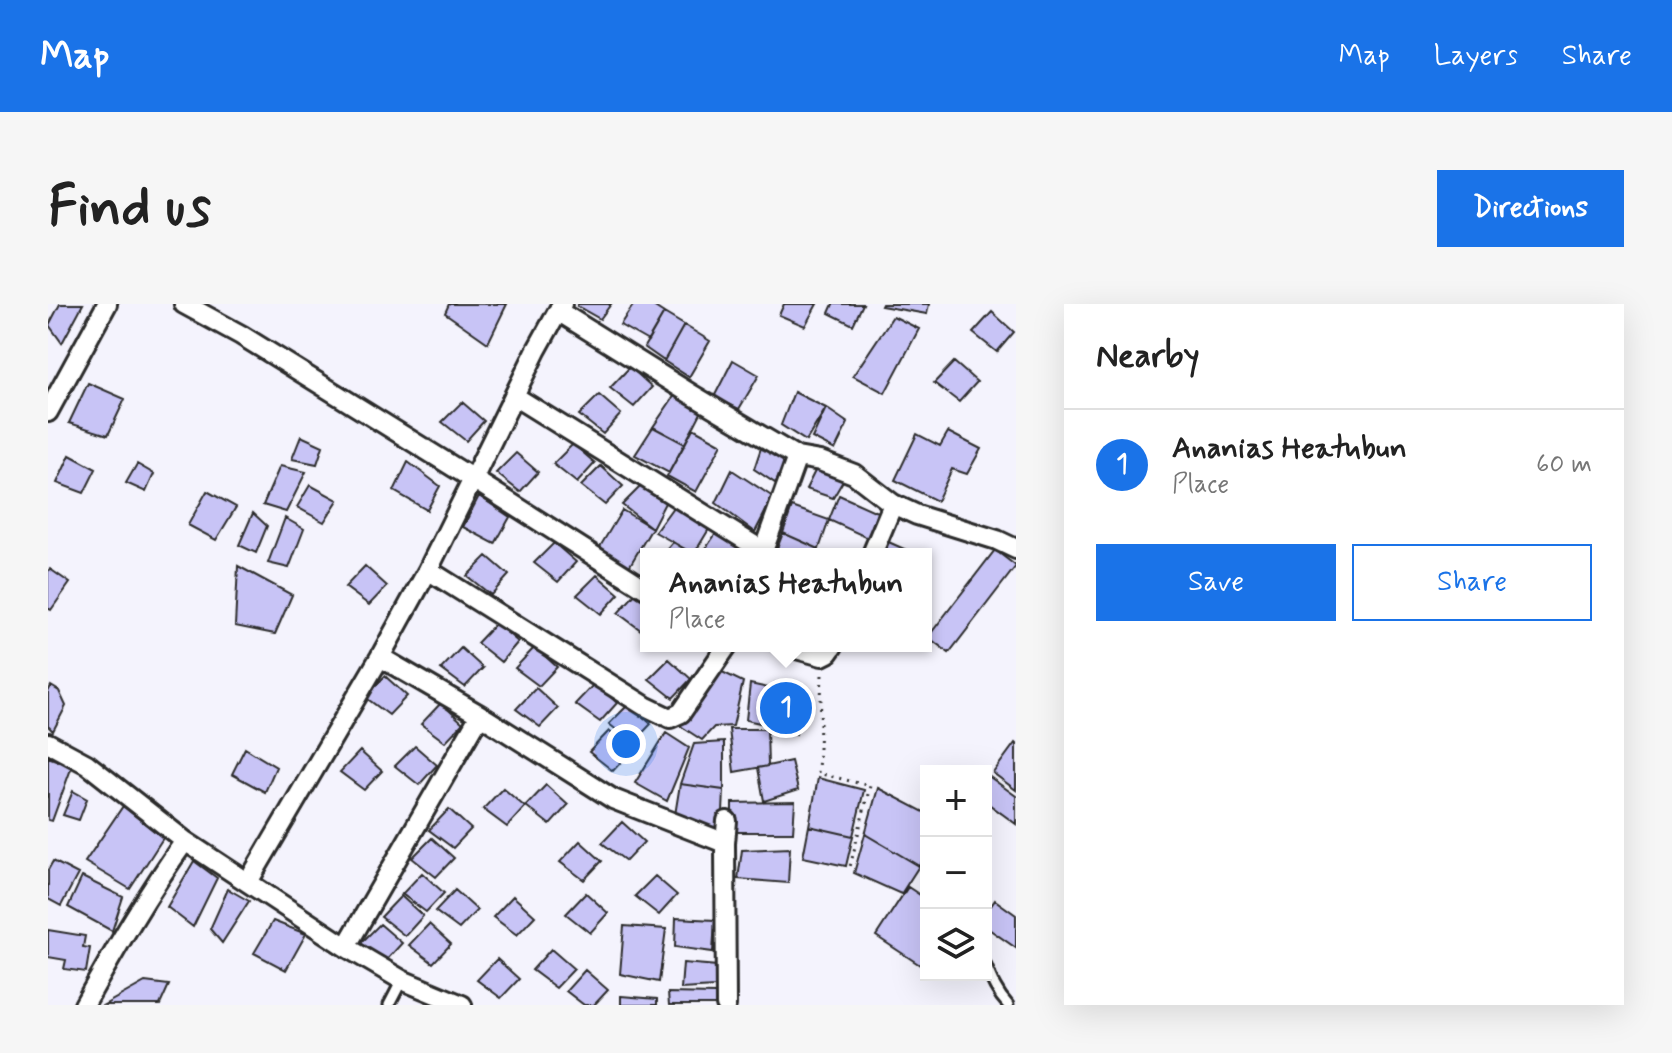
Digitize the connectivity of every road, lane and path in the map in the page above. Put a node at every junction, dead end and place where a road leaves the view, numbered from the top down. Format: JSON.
{"nodes":[{"id":1,"x":107,"y":304,"type":"edge"},
{"id":2,"x":184,"y":304,"type":"edge"},
{"id":3,"x":560,"y":308,"type":"edge"},
{"id":4,"x":514,"y":396,"type":"junction"},
{"id":5,"x":48,"y":412,"type":"edge"},
{"id":6,"x":797,"y":457,"type":"junction"},
{"id":7,"x":473,"y":479,"type":"junction"},
{"id":8,"x":893,"y":504,"type":"junction"},
{"id":9,"x":756,"y":548,"type":"edge"},
{"id":10,"x":763,"y":548,"type":"edge"},
{"id":11,"x":875,"y":548,"type":"edge"},
{"id":12,"x":1016,"y":549,"type":"edge"},
{"id":13,"x":428,"y":570,"type":"junction"},
{"id":14,"x":640,"y":585,"type":"edge"},
{"id":15,"x":723,"y":652,"type":"edge"},
{"id":16,"x":828,"y":652,"type":"edge"},
{"id":17,"x":380,"y":657,"type":"junction"},
{"id":18,"x":480,"y":715,"type":"junction"},
{"id":19,"x":48,"y":743,"type":"edge"},
{"id":20,"x":727,"y":821,"type":"dead end"},
{"id":21,"x":185,"y":841,"type":"junction"},
{"id":22,"x":725,"y":843,"type":"junction"},
{"id":23,"x":849,"y":871,"type":"dead end"},
{"id":24,"x":248,"y":882,"type":"junction"},
{"id":25,"x":346,"y":947,"type":"junction"},
{"id":26,"x":402,"y":980,"type":"junction"},
{"id":27,"x":992,"y":981,"type":"edge"},
{"id":28,"x":84,"y":1005,"type":"edge"},
{"id":29,"x":389,"y":1005,"type":"edge"},
{"id":30,"x":462,"y":1005,"type":"edge"},
{"id":31,"x":726,"y":1005,"type":"edge"},
{"id":32,"x":1008,"y":1005,"type":"edge"}],
"edges":[{"from":1,"to":5,"type":"street"},
{"from":2,"to":7,"type":"street"},
{"from":3,"to":4,"type":"street"},
{"from":3,"to":6,"type":"street"},
{"from":4,"to":7,"type":"street"},
{"from":4,"to":9,"type":"street"},
{"from":6,"to":8,"type":"street"},
{"from":6,"to":10,"type":"street"},
{"from":7,"to":13,"type":"street"},
{"from":7,"to":14,"type":"street"},
{"from":8,"to":11,"type":"street"},
{"from":8,"to":12,"type":"street"},
{"from":13,"to":15,"type":"street"},
{"from":13,"to":17,"type":"street"},
{"from":16,"to":23,"type":"path"},
{"from":17,"to":18,"type":"street"},
{"from":17,"to":24,"type":"street"},
{"from":18,"to":22,"type":"street"},
{"from":18,"to":25,"type":"street"},
{"from":19,"to":21,"type":"street"},
{"from":20,"to":22,"type":"street"},
{"from":21,"to":24,"type":"street"},
{"from":21,"to":28,"type":"street"},
{"from":22,"to":31,"type":"street"},
{"from":24,"to":25,"type":"street"},
{"from":25,"to":26,"type":"street"},
{"from":26,"to":29,"type":"lane"},
{"from":26,"to":30,"type":"street"},
{"from":27,"to":32,"type":"lane"}]}
